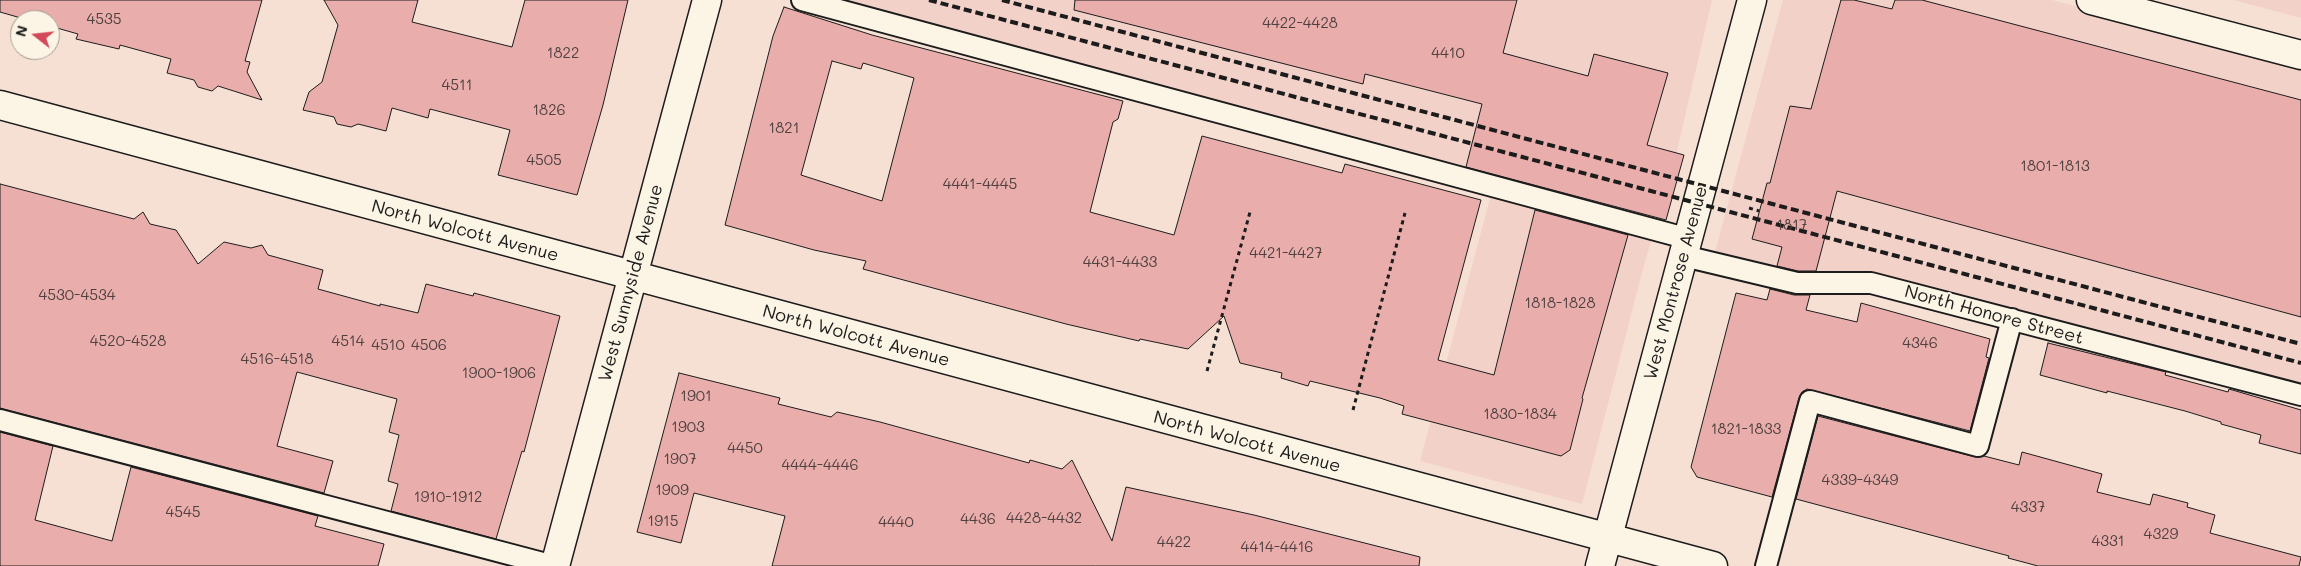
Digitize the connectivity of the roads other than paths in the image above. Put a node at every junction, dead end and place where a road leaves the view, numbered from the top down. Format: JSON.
{"nodes":[{"id":1,"x":707,"y":0,"type":"edge"},
{"id":2,"x":802,"y":0,"type":"edge"},
{"id":3,"x":1752,"y":0,"type":"edge"},
{"id":4,"x":2091,"y":0,"type":"edge"},
{"id":5,"x":2301,"y":55,"type":"edge"},
{"id":6,"x":0,"y":105,"type":"edge"},
{"id":7,"x":1686,"y":247,"type":"junction"},
{"id":8,"x":633,"y":276,"type":"junction"},
{"id":9,"x":2012,"y":319,"type":"junction"},
{"id":10,"x":2301,"y":395,"type":"edge"},
{"id":11,"x":0,"y":420,"type":"edge"},
{"id":12,"x":1607,"y":539,"type":"junction"},
{"id":13,"x":555,"y":566,"type":"edge"},
{"id":14,"x":1600,"y":566,"type":"edge"},
{"id":15,"x":1713,"y":566,"type":"edge"},
{"id":16,"x":1766,"y":566,"type":"edge"}],
"edges":[{"from":1,"to":8,"type":"street","name":"West Sunnyside Avenue"},
{"from":2,"to":7,"type":"lane","name":"North Honore Street"},
{"from":3,"to":7,"type":"street","name":"West Montrose Avenue"},
{"from":4,"to":5,"type":"street"},
{"from":6,"to":8,"type":"street","name":"North Wolcott Avenue"},
{"from":7,"to":9,"type":"lane","name":"North Honore Street"},
{"from":7,"to":12,"type":"street","name":"West Montrose Avenue"},
{"from":8,"to":12,"type":"street","name":"North Wolcott Avenue"},
{"from":8,"to":13,"type":"street","name":"West Sunnyside Avenue"},
{"from":9,"to":10,"type":"lane","name":"North Honore Street"},
{"from":9,"to":16,"type":"lane"},
{"from":11,"to":13,"type":"lane"},
{"from":12,"to":14,"type":"street","name":"West Montrose Avenue"},
{"from":12,"to":15,"type":"street","name":"North Wolcott Avenue"}]}
